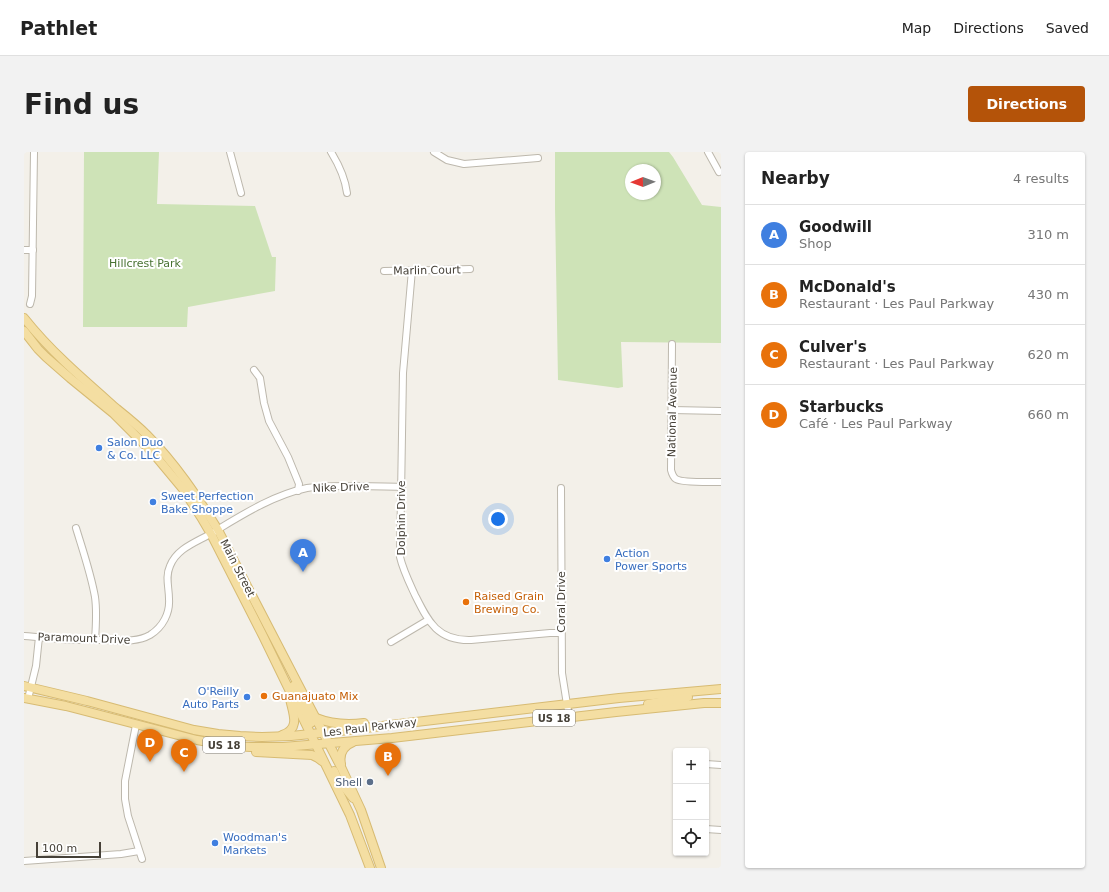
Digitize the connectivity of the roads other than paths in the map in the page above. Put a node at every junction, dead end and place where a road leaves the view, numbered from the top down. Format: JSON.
{"nodes":[{"id":1,"x":34,"y":152,"type":"edge"},
{"id":2,"x":230,"y":152,"type":"edge"},
{"id":3,"x":331,"y":152,"type":"edge"},
{"id":4,"x":434,"y":152,"type":"edge"},
{"id":5,"x":708,"y":152,"type":"edge"},
{"id":6,"x":519,"y":155,"type":"edge"},
{"id":7,"x":538,"y":158,"type":"dead end"},
{"id":8,"x":719,"y":172,"type":"dead end"},
{"id":9,"x":241,"y":193,"type":"dead end"},
{"id":10,"x":347,"y":193,"type":"dead end"},
{"id":11,"x":24,"y":250,"type":"edge"},
{"id":12,"x":33,"y":250,"type":"junction"},
{"id":13,"x":470,"y":269,"type":"dead end"},
{"id":14,"x":412,"y":270,"type":"junction"},
{"id":15,"x":384,"y":271,"type":"dead end"},
{"id":16,"x":30,"y":304,"type":"dead end"},
{"id":17,"x":24,"y":318,"type":"edge"},
{"id":18,"x":24,"y":331,"type":"edge"},
{"id":19,"x":34,"y":338,"type":"junction"},
{"id":20,"x":672,"y":344,"type":"dead end"},
{"id":21,"x":254,"y":370,"type":"dead end"},
{"id":22,"x":73,"y":375,"type":"junction"},
{"id":23,"x":672,"y":410,"type":"junction"},
{"id":24,"x":721,"y":411,"type":"edge"},
{"id":25,"x":166,"y":468,"type":"junction"},
{"id":26,"x":721,"y":482,"type":"edge"},
{"id":27,"x":190,"y":487,"type":"junction"},
{"id":28,"x":402,"y":487,"type":"junction"},
{"id":29,"x":561,"y":488,"type":"dead end"},
{"id":30,"x":298,"y":491,"type":"junction"},
{"id":31,"x":76,"y":528,"type":"dead end"},
{"id":32,"x":214,"y":532,"type":"junction"},
{"id":33,"x":428,"y":620,"type":"junction"},
{"id":34,"x":259,"y":627,"type":"junction"},
{"id":35,"x":561,"y":633,"type":"junction"},
{"id":36,"x":24,"y":636,"type":"edge"},
{"id":37,"x":39,"y":638,"type":"junction"},
{"id":38,"x":95,"y":640,"type":"junction"},
{"id":39,"x":391,"y":642,"type":"dead end"},
{"id":40,"x":286,"y":685,"type":"junction"},
{"id":41,"x":28,"y":687,"type":"edge"},
{"id":42,"x":721,"y":690,"type":"edge"},
{"id":43,"x":26,"y":698,"type":"edge"},
{"id":44,"x":721,"y":703,"type":"edge"},
{"id":45,"x":567,"y":704,"type":"junction"},
{"id":46,"x":82,"y":710,"type":"junction"},
{"id":47,"x":616,"y":712,"type":"junction"},
{"id":48,"x":137,"y":714,"type":"junction"},
{"id":49,"x":569,"y":717,"type":"junction"},
{"id":50,"x":316,"y":718,"type":"junction"},
{"id":51,"x":418,"y":722,"type":"junction"},
{"id":52,"x":136,"y":725,"type":"junction"},
{"id":53,"x":181,"y":726,"type":"junction"},
{"id":54,"x":458,"y":729,"type":"junction"},
{"id":55,"x":277,"y":737,"type":"junction"},
{"id":56,"x":318,"y":738,"type":"junction"},
{"id":57,"x":356,"y":741,"type":"junction"},
{"id":58,"x":244,"y":747,"type":"junction"},
{"id":59,"x":325,"y":764,"type":"junction"},
{"id":60,"x":709,"y":764,"type":"edge"},
{"id":61,"x":721,"y":765,"type":"edge"},
{"id":62,"x":342,"y":769,"type":"junction"},
{"id":63,"x":333,"y":781,"type":"junction"},
{"id":64,"x":361,"y":809,"type":"junction"},
{"id":65,"x":356,"y":829,"type":"junction"},
{"id":66,"x":709,"y":829,"type":"edge"},
{"id":67,"x":721,"y":830,"type":"edge"},
{"id":68,"x":139,"y":851,"type":"junction"},
{"id":69,"x":142,"y":859,"type":"dead end"},
{"id":70,"x":24,"y":861,"type":"edge"},
{"id":71,"x":370,"y":868,"type":"edge"},
{"id":72,"x":381,"y":868,"type":"edge"}],
"edges":[{"from":1,"to":12,"type":"street"},
{"from":2,"to":9,"type":"street"},
{"from":3,"to":10,"type":"street"},
{"from":4,"to":6,"type":"street"},
{"from":5,"to":8,"type":"street"},
{"from":6,"to":7,"type":"street"},
{"from":11,"to":12,"type":"street"},
{"from":12,"to":16,"type":"street"},
{"from":13,"to":14,"type":"street","name":"Marlin Court"},
{"from":14,"to":15,"type":"street","name":"Marlin Court"},
{"from":14,"to":28,"type":"street","name":"Dolphin Drive"},
{"from":17,"to":19,"type":"main road","name":"Main Street"},
{"from":18,"to":19,"type":"main road","name":"Main Street"},
{"from":19,"to":22,"type":"main road","name":"Main Street"},
{"from":20,"to":23,"type":"street","name":"National Avenue"},
{"from":21,"to":30,"type":"street"},
{"from":22,"to":25,"type":"main road","name":"Main Street"},
{"from":22,"to":27,"type":"main road","name":"Main Street"},
{"from":23,"to":24,"type":"street"},
{"from":23,"to":26,"type":"street","name":"National Avenue"},
{"from":25,"to":27,"type":"main road"},
{"from":25,"to":32,"type":"main road","name":"Main Street"},
{"from":27,"to":32,"type":"main road","name":"Main Street"},
{"from":28,"to":30,"type":"street","name":"Nike Drive"},
{"from":28,"to":33,"type":"street","name":"Dolphin Drive"},
{"from":29,"to":35,"type":"street","name":"Coral Drive"},
{"from":30,"to":32,"type":"street","name":"Nike Drive"},
{"from":31,"to":38,"type":"street"},
{"from":32,"to":34,"type":"main road","name":"Main Street"},
{"from":32,"to":38,"type":"street","name":"Paramount Drive"},
{"from":32,"to":50,"type":"main road","name":"Main Street"},
{"from":33,"to":35,"type":"street","name":"Dolphin Drive"},
{"from":33,"to":39,"type":"street"},
{"from":34,"to":40,"type":"main road","name":"Main Street"},
{"from":34,"to":56,"type":"main road"},
{"from":35,"to":45,"type":"street","name":"Coral Drive"},
{"from":36,"to":37,"type":"street","name":"Paramount Drive"},
{"from":37,"to":38,"type":"street","name":"Paramount Drive"},
{"from":37,"to":41,"type":"street"},
{"from":40,"to":55,"type":"main road"},
{"from":40,"to":56,"type":"main road","name":"Main Street"},
{"from":41,"to":43,"type":"street"},
{"from":41,"to":48,"type":"main road","name":"Les Paul Parkway","number":"US 18"},
{"from":42,"to":45,"type":"main road","name":"Les Paul Parkway","number":"US 18"},
{"from":42,"to":47,"type":"main road"},
{"from":43,"to":46,"type":"main road","name":"Les Paul Parkway","number":"US 18"},
{"from":44,"to":47,"type":"main road","name":"Les Paul Parkway","number":"US 18"},
{"from":45,"to":49,"type":"street","name":"Coral Drive"},
{"from":45,"to":51,"type":"main road","name":"Les Paul Parkway","number":"US 18"},
{"from":45,"to":54,"type":"main road"},
{"from":46,"to":48,"type":"main road"},
{"from":46,"to":52,"type":"main road","name":"Les Paul Parkway","number":"US 18"},
{"from":47,"to":49,"type":"main road","name":"Les Paul Parkway","number":"US 18"},
{"from":48,"to":53,"type":"main road","name":"Les Paul Parkway","number":"US 18"},
{"from":49,"to":54,"type":"main road","name":"Les Paul Parkway","number":"US 18"},
{"from":50,"to":51,"type":"main road"},
{"from":50,"to":56,"type":"main road","name":"Main Street"},
{"from":51,"to":56,"type":"main road","name":"Les Paul Parkway","number":"US 18"},
{"from":52,"to":53,"type":"main road"},
{"from":52,"to":58,"type":"main road","name":"Les Paul Parkway","number":"US 18"},
{"from":52,"to":68,"type":"street"},
{"from":53,"to":55,"type":"main road","name":"Les Paul Parkway","number":"US 18"},
{"from":54,"to":57,"type":"main road","name":"Les Paul Parkway","number":"US 18"},
{"from":55,"to":56,"type":"main road","name":"Les Paul Parkway","number":"US 18"},
{"from":56,"to":57,"type":"main road","name":"Les Paul Parkway","number":"US 18"},
{"from":56,"to":58,"type":"main road","name":"Les Paul Parkway","number":"US 18"},
{"from":56,"to":59,"type":"main road","name":"Main Street"},
{"from":56,"to":62,"type":"main road","name":"Main Street"},
{"from":56,"to":64,"type":"main road"},
{"from":57,"to":62,"type":"main road"},
{"from":58,"to":59,"type":"main road"},
{"from":59,"to":63,"type":"main road","name":"Main Street"},
{"from":60,"to":61,"type":"street"},
{"from":62,"to":64,"type":"main road","name":"Main Street"},
{"from":63,"to":64,"type":"main road"},
{"from":63,"to":65,"type":"main road","name":"Main Street"},
{"from":64,"to":65,"type":"main road"},
{"from":64,"to":72,"type":"main road","name":"Main Street"},
{"from":65,"to":71,"type":"main road","name":"Main Street"},
{"from":66,"to":67,"type":"street"},
{"from":68,"to":69,"type":"street"},
{"from":68,"to":70,"type":"street"}]}
